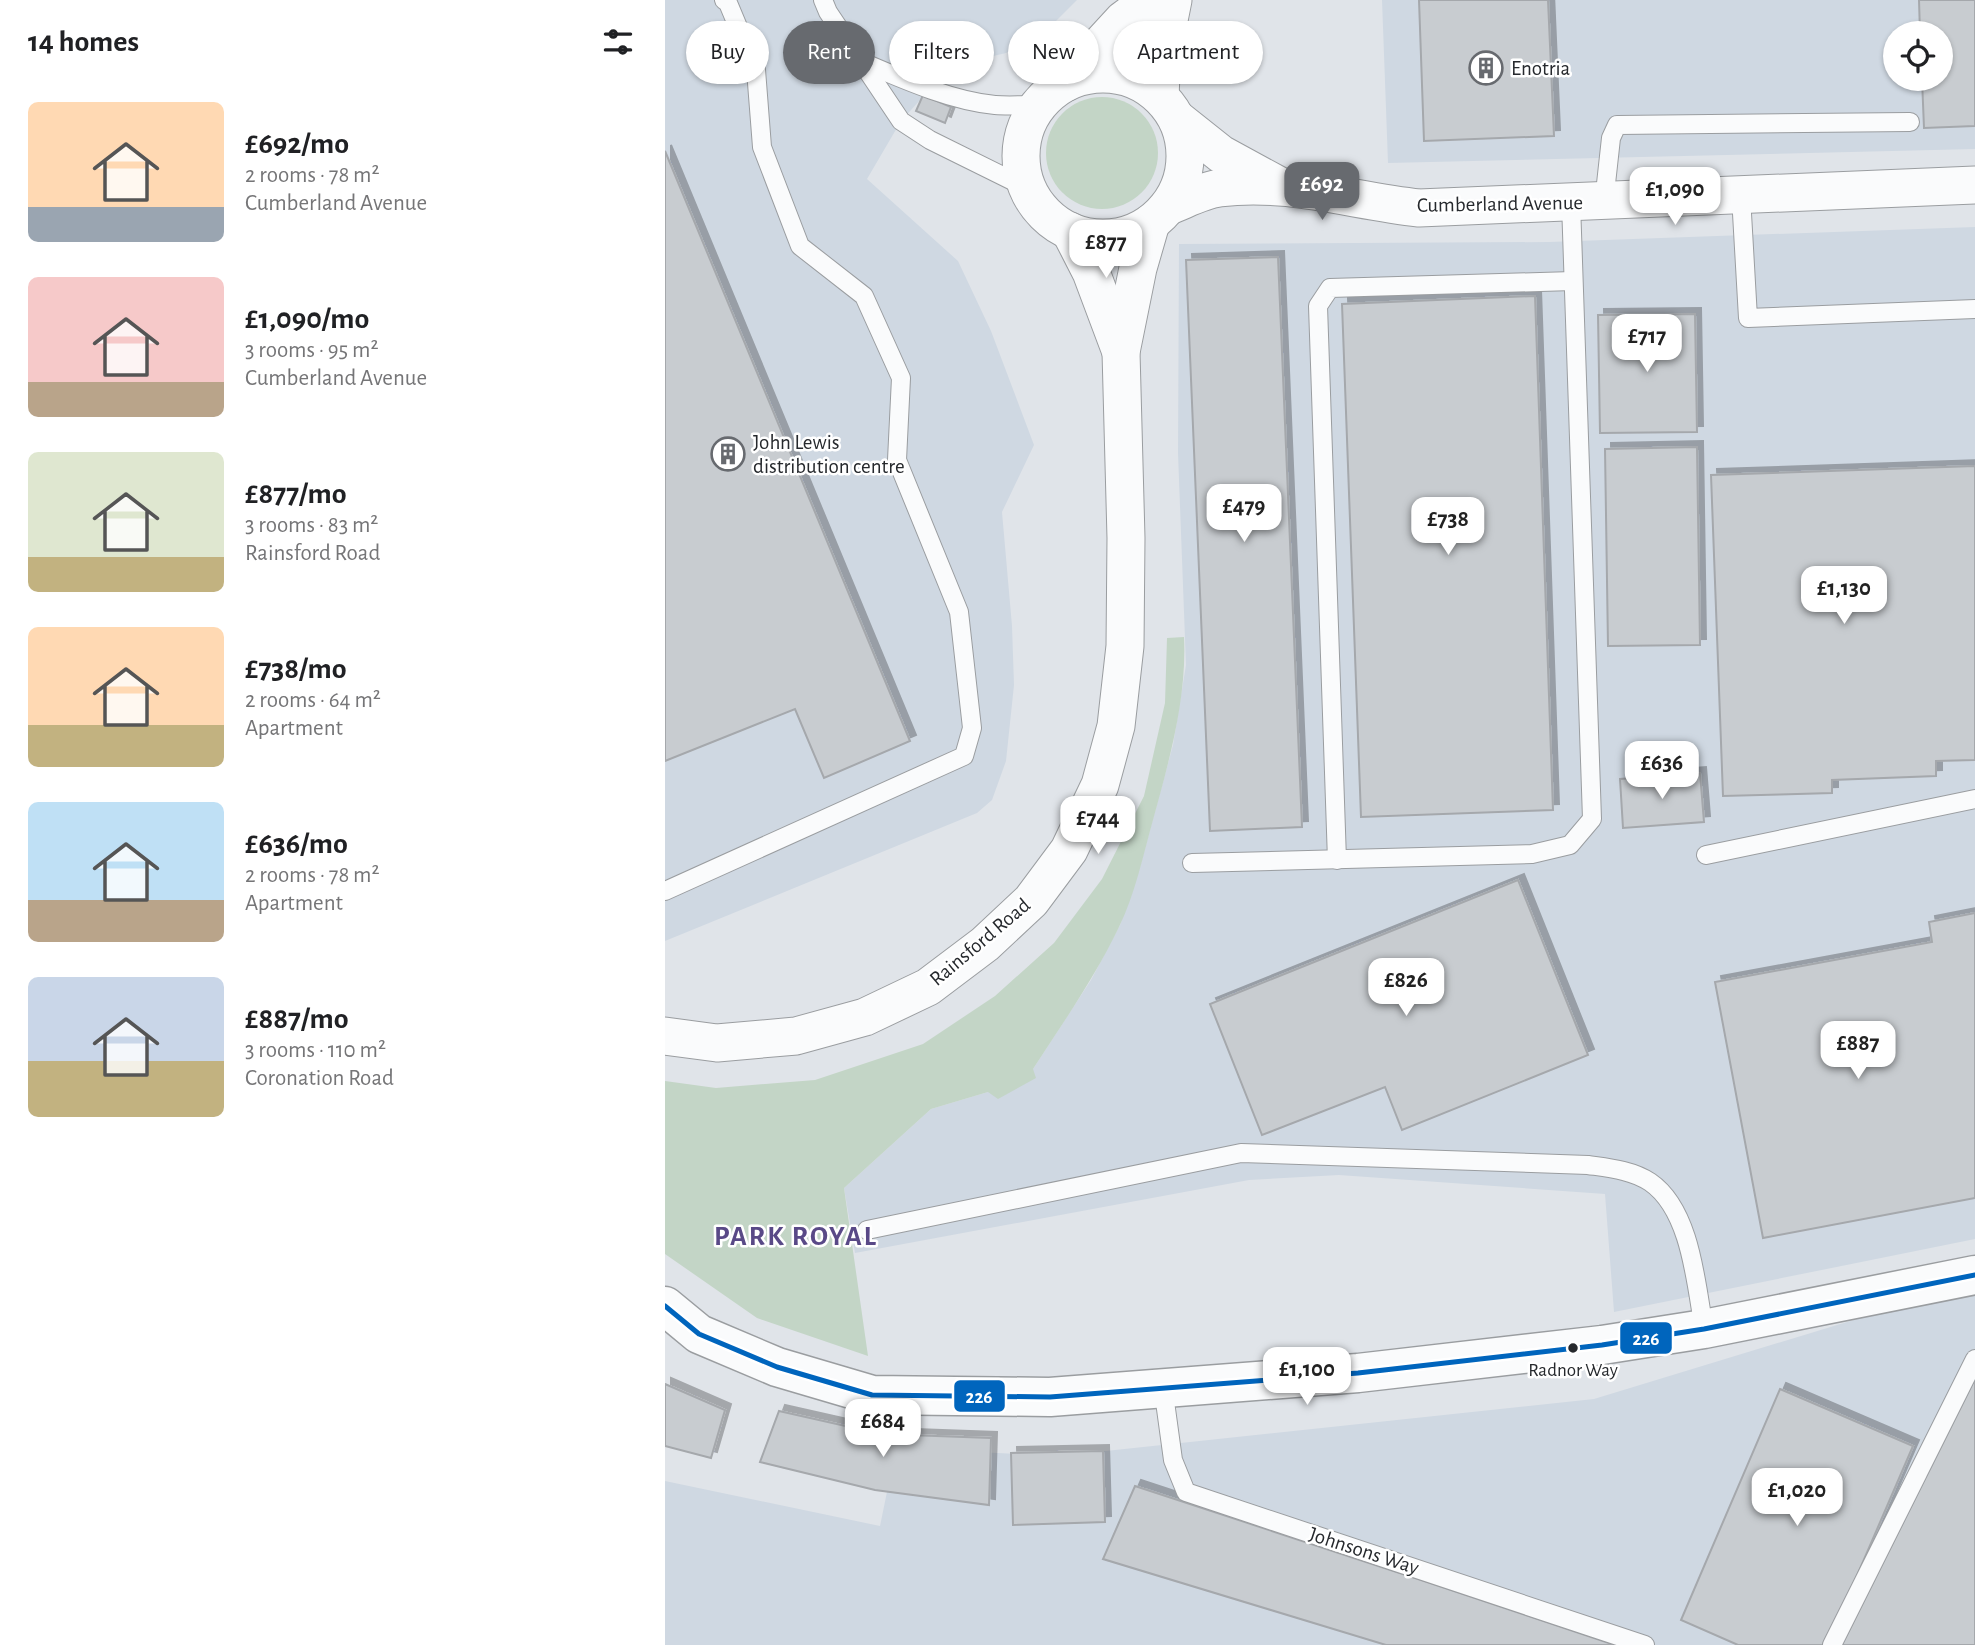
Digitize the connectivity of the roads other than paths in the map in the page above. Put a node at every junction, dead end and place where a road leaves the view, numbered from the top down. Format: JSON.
{"nodes":[{"id":1,"x":724,"y":0,"type":"edge"},
{"id":2,"x":823,"y":0,"type":"edge"},
{"id":3,"x":1150,"y":0,"type":"edge"},
{"id":4,"x":1173,"y":0,"type":"edge"},
{"id":5,"x":834,"y":21,"type":"edge"},
{"id":6,"x":875,"y":67,"type":"edge"},
{"id":7,"x":875,"y":83,"type":"edge"},
{"id":8,"x":1051,"y":94,"type":"junction"},
{"id":9,"x":1168,"y":107,"type":"junction"},
{"id":10,"x":1910,"y":122,"type":"dead end"},
{"id":11,"x":1278,"y":185,"type":"junction"},
{"id":12,"x":1975,"y":185,"type":"edge"},
{"id":13,"x":1027,"y":188,"type":"junction"},
{"id":14,"x":1741,"y":196,"type":"junction"},
{"id":15,"x":1587,"y":202,"type":"junction"},
{"id":16,"x":1160,"y":214,"type":"junction"},
{"id":17,"x":1070,"y":231,"type":"junction"},
{"id":18,"x":1573,"y":281,"type":"junction"},
{"id":19,"x":1975,"y":309,"type":"edge"},
{"id":20,"x":1121,"y":352,"type":"junction"},
{"id":21,"x":1975,"y":799,"type":"edge"},
{"id":22,"x":1706,"y":855,"type":"dead end"},
{"id":23,"x":1337,"y":860,"type":"junction"},
{"id":24,"x":1192,"y":863,"type":"dead end"},
{"id":25,"x":665,"y":891,"type":"edge"},
{"id":26,"x":665,"y":1037,"type":"edge"},
{"id":27,"x":867,"y":1230,"type":"dead end"},
{"id":28,"x":1975,"y":1275,"type":"edge"},
{"id":29,"x":665,"y":1306,"type":"edge"},
{"id":30,"x":1703,"y":1329,"type":"junction"},
{"id":31,"x":1975,"y":1359,"type":"edge"},
{"id":32,"x":1163,"y":1387,"type":"junction"},
{"id":33,"x":1645,"y":1645,"type":"edge"},
{"id":34,"x":1832,"y":1645,"type":"edge"}],
"edges":[{"from":1,"to":25,"type":"lane"},
{"from":2,"to":5,"type":"lane"},
{"from":3,"to":8,"type":"street"},
{"from":4,"to":9,"type":"street"},
{"from":6,"to":8,"type":"lane"},
{"from":7,"to":13,"type":"lane"},
{"from":8,"to":9,"type":"street"},
{"from":8,"to":13,"type":"street"},
{"from":9,"to":11,"type":"street","name":"Cumberland Avenue"},
{"from":9,"to":16,"type":"street"},
{"from":10,"to":15,"type":"lane"},
{"from":11,"to":15,"type":"street","name":"Cumberland Avenue"},
{"from":11,"to":16,"type":"street","name":"Cumberland Avenue"},
{"from":12,"to":14,"type":"street","name":"Cumberland Avenue"},
{"from":13,"to":17,"type":"street"},
{"from":14,"to":15,"type":"street","name":"Cumberland Avenue"},
{"from":14,"to":19,"type":"lane"},
{"from":15,"to":18,"type":"lane"},
{"from":16,"to":17,"type":"street"},
{"from":16,"to":20,"type":"street","name":"Rainsford Road"},
{"from":17,"to":20,"type":"street","name":"Rainsford Road"},
{"from":18,"to":23,"type":"lane"},
{"from":18,"to":23,"type":"lane"},
{"from":20,"to":26,"type":"street","name":"Rainsford Road"},
{"from":21,"to":22,"type":"lane"},
{"from":23,"to":24,"type":"lane"},
{"from":27,"to":30,"type":"lane"},
{"from":28,"to":30,"type":"street"},
{"from":29,"to":32,"type":"street"},
{"from":30,"to":32,"type":"street"},
{"from":31,"to":34,"type":"lane"},
{"from":32,"to":33,"type":"lane","name":"Johnsons Way"}]}
